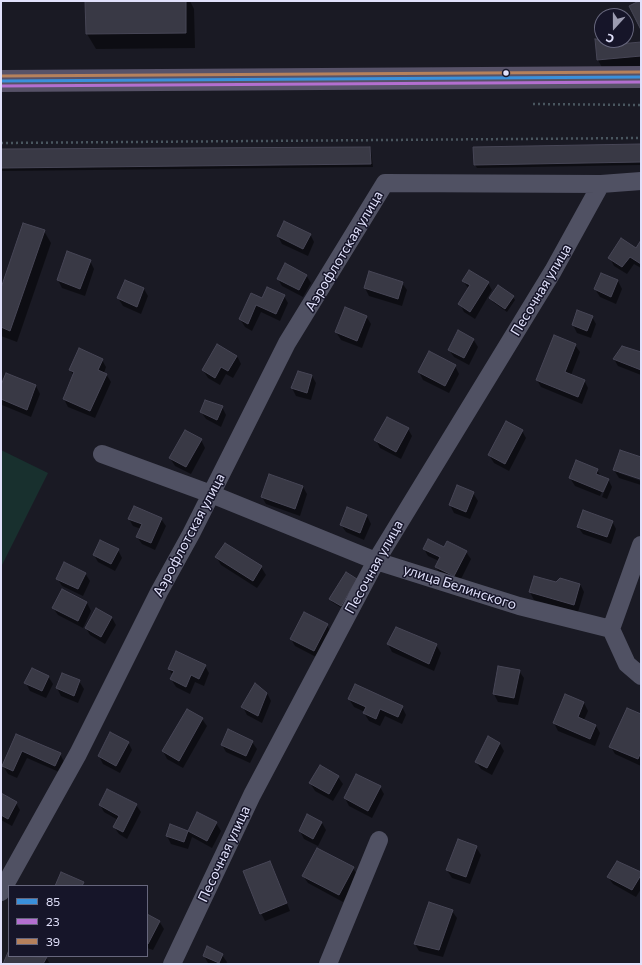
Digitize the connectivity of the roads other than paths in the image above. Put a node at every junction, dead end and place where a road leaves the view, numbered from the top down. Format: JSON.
{"nodes":[{"id":1,"x":641,"y":77,"type":"edge"},
{"id":2,"x":1,"y":81,"type":"edge"},
{"id":3,"x":641,"y":182,"type":"edge"},
{"id":4,"x":601,"y":184,"type":"junction"},
{"id":5,"x":102,"y":454,"type":"dead end"},
{"id":6,"x":211,"y":494,"type":"junction"},
{"id":7,"x":641,"y":545,"type":"edge"},
{"id":8,"x":376,"y":561,"type":"junction"},
{"id":9,"x":611,"y":629,"type":"junction"},
{"id":10,"x":641,"y":676,"type":"edge"},
{"id":11,"x":379,"y":840,"type":"dead end"},
{"id":12,"x":1,"y":892,"type":"edge"},
{"id":13,"x":172,"y":964,"type":"edge"},
{"id":14,"x":328,"y":964,"type":"edge"}],
"edges":[{"from":1,"to":2,"type":"main road"},
{"from":3,"to":4,"type":"street"},
{"from":4,"to":6,"type":"street","name":"Аэрофлотская улица"},
{"from":4,"to":8,"type":"street","name":"Песочная улица"},
{"from":5,"to":6,"type":"street","name":"улица Белинского"},
{"from":6,"to":8,"type":"street","name":"улица Белинского"},
{"from":6,"to":12,"type":"street","name":"Аэрофлотская улица"},
{"from":7,"to":9,"type":"street"},
{"from":8,"to":9,"type":"street","name":"улица Белинского"},
{"from":8,"to":13,"type":"street","name":"Песочная улица"},
{"from":9,"to":10,"type":"street"},
{"from":11,"to":14,"type":"street"}]}
